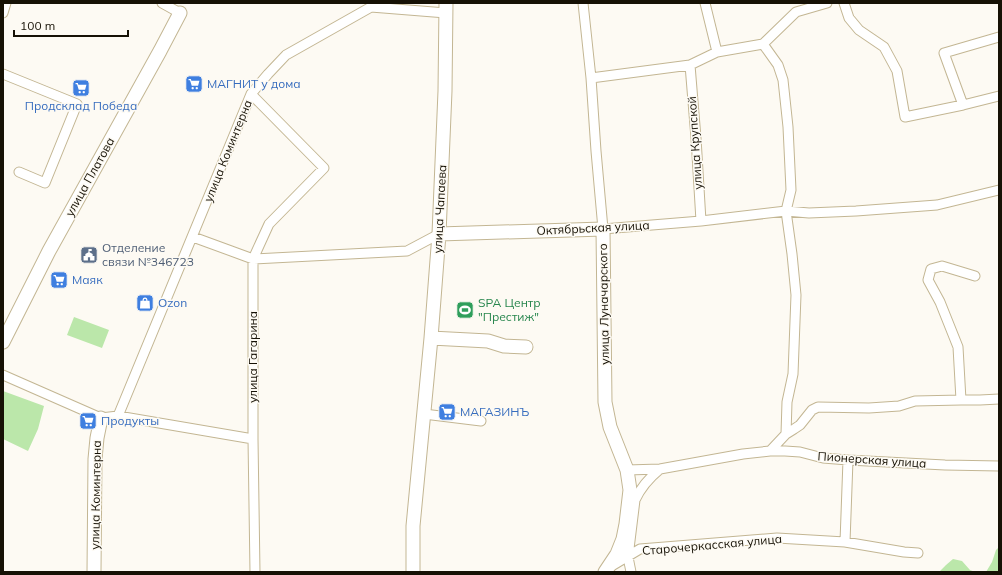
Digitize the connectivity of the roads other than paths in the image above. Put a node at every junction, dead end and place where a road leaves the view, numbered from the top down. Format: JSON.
{"nodes":[{"id":1,"x":6,"y":3,"type":"edge"},
{"id":2,"x":162,"y":3,"type":"edge"},
{"id":3,"x":582,"y":3,"type":"edge"},
{"id":4,"x":704,"y":3,"type":"edge"},
{"id":5,"x":827,"y":3,"type":"edge"},
{"id":6,"x":844,"y":3,"type":"edge"},
{"id":7,"x":446,"y":8,"type":"edge"},
{"id":8,"x":3,"y":13,"type":"edge"},
{"id":9,"x":180,"y":13,"type":"joint"},
{"id":10,"x":999,"y":37,"type":"edge"},
{"id":11,"x":763,"y":44,"type":"junction"},
{"id":12,"x":718,"y":52,"type":"junction"},
{"id":13,"x":690,"y":65,"type":"junction"},
{"id":14,"x":3,"y":74,"type":"edge"},
{"id":15,"x":591,"y":78,"type":"junction"},
{"id":16,"x":252,"y":94,"type":"junction"},
{"id":17,"x":999,"y":96,"type":"edge"},
{"id":18,"x":963,"y":105,"type":"junction"},
{"id":19,"x":19,"y":172,"type":"dead end"},
{"id":20,"x":999,"y":190,"type":"edge"},
{"id":21,"x":786,"y":211,"type":"junction"},
{"id":22,"x":701,"y":221,"type":"junction"},
{"id":23,"x":603,"y":229,"type":"junction"},
{"id":24,"x":439,"y":234,"type":"junction"},
{"id":25,"x":193,"y":237,"type":"junction"},
{"id":26,"x":253,"y":259,"type":"junction"},
{"id":27,"x":974,"y":276,"type":"dead end"},
{"id":28,"x":431,"y":338,"type":"junction"},
{"id":29,"x":3,"y":342,"type":"edge"},
{"id":30,"x":526,"y":347,"type":"dead end"},
{"id":31,"x":3,"y":375,"type":"edge"},
{"id":32,"x":999,"y":399,"type":"edge"},
{"id":33,"x":961,"y":400,"type":"junction"},
{"id":34,"x":424,"y":414,"type":"junction"},
{"id":35,"x":118,"y":416,"type":"junction"},
{"id":36,"x":101,"y":418,"type":"junction"},
{"id":37,"x":481,"y":422,"type":"dead end"},
{"id":38,"x":786,"y":434,"type":"junction"},
{"id":39,"x":253,"y":439,"type":"junction"},
{"id":40,"x":770,"y":451,"type":"junction"},
{"id":41,"x":848,"y":460,"type":"junction"},
{"id":42,"x":999,"y":466,"type":"edge"},
{"id":43,"x":660,"y":469,"type":"junction"},
{"id":44,"x":627,"y":470,"type":"junction"},
{"id":45,"x":845,"y":542,"type":"junction"},
{"id":46,"x":918,"y":553,"type":"dead end"},
{"id":47,"x":628,"y":557,"type":"junction"},
{"id":48,"x":606,"y":570,"type":"edge"},
{"id":49,"x":94,"y":572,"type":"edge"},
{"id":50,"x":255,"y":572,"type":"edge"},
{"id":51,"x":413,"y":572,"type":"edge"},
{"id":52,"x":631,"y":572,"type":"edge"}],
"edges":[{"from":1,"to":8,"type":"street"},
{"from":2,"to":9,"type":"street"},
{"from":3,"to":15,"type":"street","name":"улица Луначарского"},
{"from":4,"to":12,"type":"street"},
{"from":5,"to":11,"type":"street"},
{"from":6,"to":18,"type":"street"},
{"from":7,"to":16,"type":"street","name":"улица Коминтерна"},
{"from":7,"to":24,"type":"main road","name":"улица Чапаева"},
{"from":9,"to":29,"type":"main road","name":"улица Платова"},
{"from":10,"to":18,"type":"street"},
{"from":11,"to":12,"type":"street"},
{"from":11,"to":21,"type":"street"},
{"from":12,"to":13,"type":"street"},
{"from":13,"to":15,"type":"street"},
{"from":13,"to":22,"type":"street","name":"улица Крупской"},
{"from":14,"to":19,"type":"street"},
{"from":15,"to":23,"type":"street","name":"улица Луначарского"},
{"from":16,"to":25,"type":"street","name":"улица Коминтерна"},
{"from":16,"to":26,"type":"street","name":"улица Гагарина"},
{"from":17,"to":18,"type":"street"},
{"from":20,"to":21,"type":"street","name":"Октябрьская улица"},
{"from":21,"to":22,"type":"street","name":"Октябрьская улица"},
{"from":21,"to":38,"type":"street"},
{"from":22,"to":23,"type":"street","name":"Октябрьская улица"},
{"from":23,"to":24,"type":"main road","name":"Октябрьская улица"},
{"from":23,"to":44,"type":"main road","name":"улица Луначарского"},
{"from":24,"to":26,"type":"street","name":"Октябрьская улица"},
{"from":24,"to":28,"type":"main road","name":"улица Чапаева"},
{"from":25,"to":26,"type":"street","name":"Октябрьская улица"},
{"from":25,"to":35,"type":"street","name":"улица Коминтерна"},
{"from":26,"to":39,"type":"street","name":"улица Гагарина"},
{"from":27,"to":33,"type":"street"},
{"from":28,"to":30,"type":"main road"},
{"from":28,"to":34,"type":"main road","name":"улица Чапаева"},
{"from":31,"to":36,"type":"street"},
{"from":32,"to":33,"type":"street"},
{"from":33,"to":38,"type":"street"},
{"from":34,"to":37,"type":"street"},
{"from":34,"to":51,"type":"main road","name":"улица Чапаева"},
{"from":35,"to":36,"type":"street"},
{"from":35,"to":39,"type":"street"},
{"from":36,"to":49,"type":"main road","name":"улица Коминтерна"},
{"from":38,"to":40,"type":"street"},
{"from":39,"to":50,"type":"street","name":"улица Гагарина"},
{"from":40,"to":41,"type":"street","name":"Пионерская улица"},
{"from":40,"to":43,"type":"street","name":"Пионерская улица"},
{"from":41,"to":42,"type":"street","name":"Пионерская улица"},
{"from":41,"to":45,"type":"street"},
{"from":43,"to":44,"type":"street","name":"Пионерская улица"},
{"from":43,"to":47,"type":"street"},
{"from":44,"to":48,"type":"main road","name":"улица Луначарского"},
{"from":45,"to":46,"type":"street","name":"Старочеркасская улица"},
{"from":45,"to":47,"type":"street","name":"Старочеркасская улица"},
{"from":47,"to":48,"type":"street","name":"Старочеркасская улица"},
{"from":47,"to":52,"type":"street"}]}
